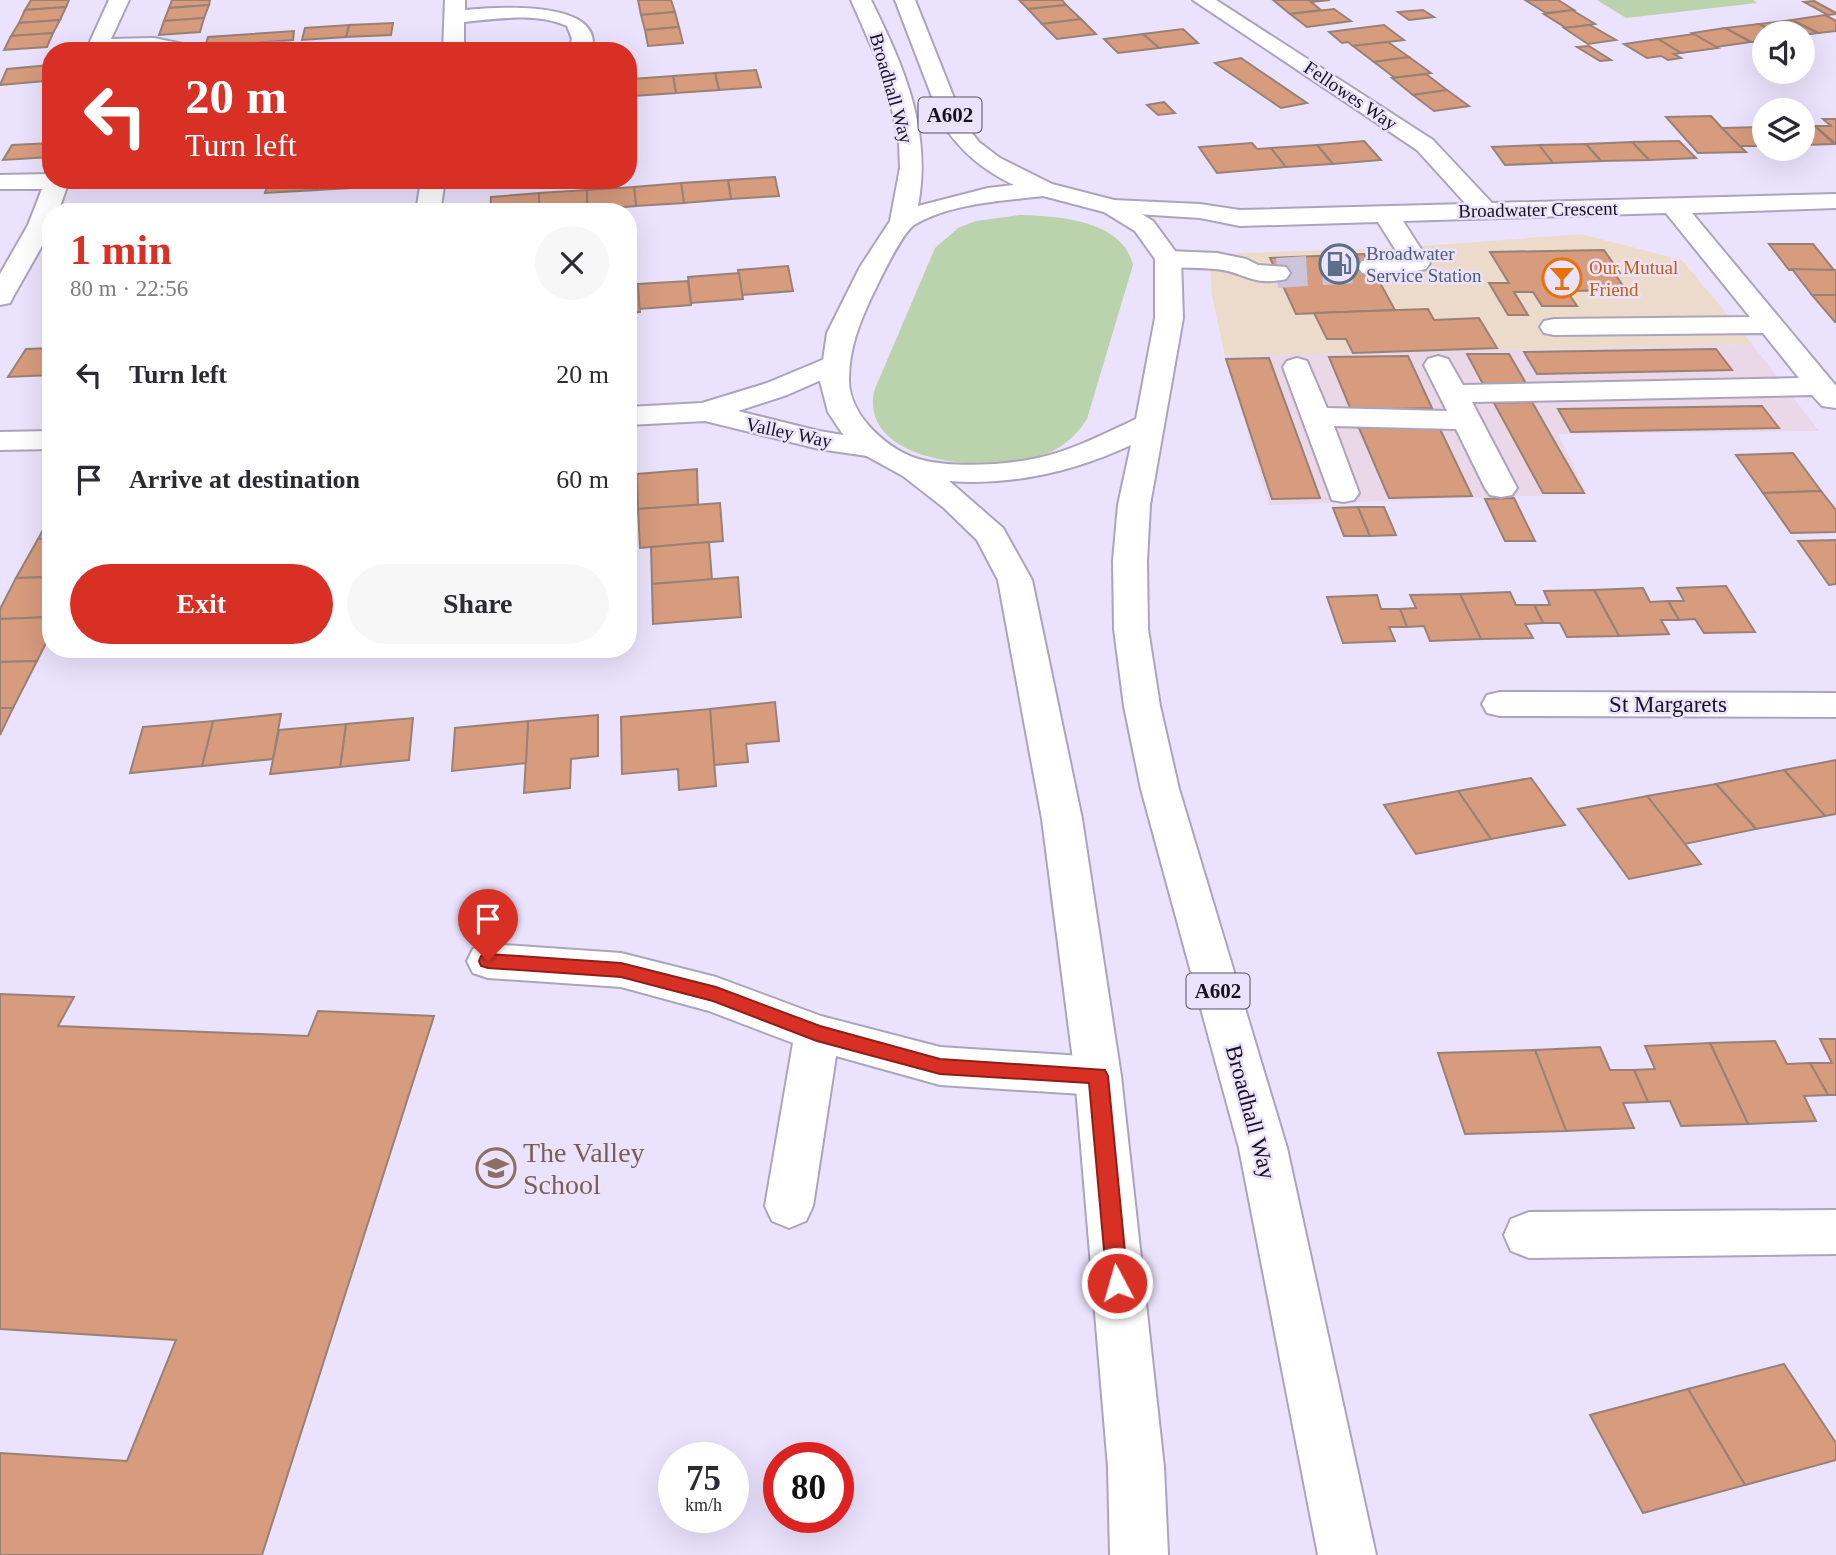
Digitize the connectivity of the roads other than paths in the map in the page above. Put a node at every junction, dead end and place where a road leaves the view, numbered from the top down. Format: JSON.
{"nodes":[{"id":1,"x":119,"y":0,"type":"edge"},
{"id":2,"x":861,"y":0,"type":"edge"},
{"id":3,"x":905,"y":0,"type":"edge"},
{"id":4,"x":1203,"y":0,"type":"edge"},
{"id":5,"x":455,"y":8,"type":"edge"},
{"id":6,"x":101,"y":42,"type":"edge"},
{"id":7,"x":453,"y":42,"type":"edge"},
{"id":8,"x":582,"y":42,"type":"edge"},
{"id":9,"x":42,"y":181,"type":"edge"},
{"id":10,"x":0,"y":182,"type":"edge"},
{"id":11,"x":1043,"y":189,"type":"junction"},
{"id":12,"x":1836,"y":201,"type":"edge"},
{"id":13,"x":1674,"y":206,"type":"junction"},
{"id":14,"x":1114,"y":207,"type":"junction"},
{"id":15,"x":1484,"y":209,"type":"junction"},
{"id":16,"x":1386,"y":214,"type":"junction"},
{"id":17,"x":1240,"y":218,"type":"junction"},
{"id":18,"x":42,"y":220,"type":"edge"},
{"id":19,"x":903,"y":221,"type":"junction"},
{"id":20,"x":1168,"y":259,"type":"junction"},
{"id":21,"x":1371,"y":267,"type":"tunnel mouth"},
{"id":22,"x":1277,"y":273,"type":"tunnel mouth"},
{"id":23,"x":0,"y":297,"type":"edge"},
{"id":24,"x":1771,"y":325,"type":"junction"},
{"id":25,"x":1554,"y":327,"type":"dead end"},
{"id":26,"x":834,"y":364,"type":"junction"},
{"id":27,"x":1438,"y":365,"type":"dead end"},
{"id":28,"x":1297,"y":367,"type":"dead end"},
{"id":29,"x":1829,"y":395,"type":"edge"},
{"id":30,"x":1458,"y":407,"type":"junction"},
{"id":31,"x":705,"y":412,"type":"junction"},
{"id":32,"x":637,"y":416,"type":"edge"},
{"id":33,"x":1315,"y":417,"type":"junction"},
{"id":34,"x":1150,"y":424,"type":"junction"},
{"id":35,"x":42,"y":442,"type":"edge"},
{"id":36,"x":874,"y":448,"type":"junction"},
{"id":37,"x":5,"y":449,"type":"edge"},
{"id":38,"x":914,"y":469,"type":"junction"},
{"id":39,"x":1502,"y":488,"type":"dead end"},
{"id":40,"x":1343,"y":493,"type":"dead end"},
{"id":41,"x":1500,"y":704,"type":"dead end"},
{"id":42,"x":1836,"y":705,"type":"edge"},
{"id":43,"x":488,"y":961,"type":"dead end"},
{"id":44,"x":817,"y":1033,"type":"junction"},
{"id":45,"x":1098,"y":1076,"type":"junction"},
{"id":46,"x":789,"y":1206,"type":"dead end"},
{"id":47,"x":1836,"y":1232,"type":"edge"},
{"id":48,"x":1529,"y":1235,"type":"dead end"},
{"id":49,"x":1139,"y":1555,"type":"edge"},
{"id":50,"x":1347,"y":1555,"type":"edge"}],
"edges":[{"from":1,"to":6,"type":"main road"},
{"from":2,"to":19,"type":"main road","name":"Broadhall Way","number":"A602"},
{"from":3,"to":11,"type":"main road","name":"Broadhall Way","number":"A602"},
{"from":4,"to":15,"type":"main road","name":"Fellowes Way"},
{"from":5,"to":7,"type":"main road"},
{"from":5,"to":8,"type":"main road"},
{"from":9,"to":10,"type":"main road"},
{"from":11,"to":14,"type":"main road"},
{"from":11,"to":19,"type":"main road"},
{"from":12,"to":13,"type":"main road","name":"Broadwater Crescent"},
{"from":13,"to":15,"type":"main road","name":"Broadwater Crescent"},
{"from":13,"to":24,"type":"main road"},
{"from":14,"to":17,"type":"main road","name":"Broadwater Crescent"},
{"from":14,"to":20,"type":"main road"},
{"from":15,"to":16,"type":"main road","name":"Broadwater Crescent"},
{"from":16,"to":17,"type":"main road","name":"Broadwater Crescent"},
{"from":16,"to":21,"type":"main road"},
{"from":17,"to":20,"type":"main road","name":"Broadwater Crescent"},
{"from":18,"to":23,"type":"main road"},
{"from":19,"to":26,"type":"main road"},
{"from":20,"to":22,"type":"main road"},
{"from":20,"to":34,"type":"main road","name":"Broadhall Way"},
{"from":24,"to":25,"type":"main road"},
{"from":24,"to":29,"type":"main road"},
{"from":26,"to":31,"type":"main road","name":"Valley Way"},
{"from":26,"to":36,"type":"main road"},
{"from":27,"to":30,"type":"main road"},
{"from":28,"to":33,"type":"main road"},
{"from":29,"to":30,"type":"main road"},
{"from":30,"to":33,"type":"main road"},
{"from":30,"to":39,"type":"main road"},
{"from":31,"to":32,"type":"main road","name":"Valley Way"},
{"from":31,"to":36,"type":"main road","name":"Valley Way"},
{"from":33,"to":40,"type":"main road"},
{"from":34,"to":38,"type":"main road"},
{"from":34,"to":50,"type":"main road","name":"Broadhall Way","number":"A602"},
{"from":35,"to":37,"type":"main road"},
{"from":36,"to":38,"type":"main road"},
{"from":38,"to":45,"type":"main road"},
{"from":41,"to":42,"type":"main road","name":"St Margarets"},
{"from":43,"to":44,"type":"main road"},
{"from":44,"to":45,"type":"main road"},
{"from":44,"to":46,"type":"main road"},
{"from":45,"to":49,"type":"main road"},
{"from":47,"to":48,"type":"main road"}]}
